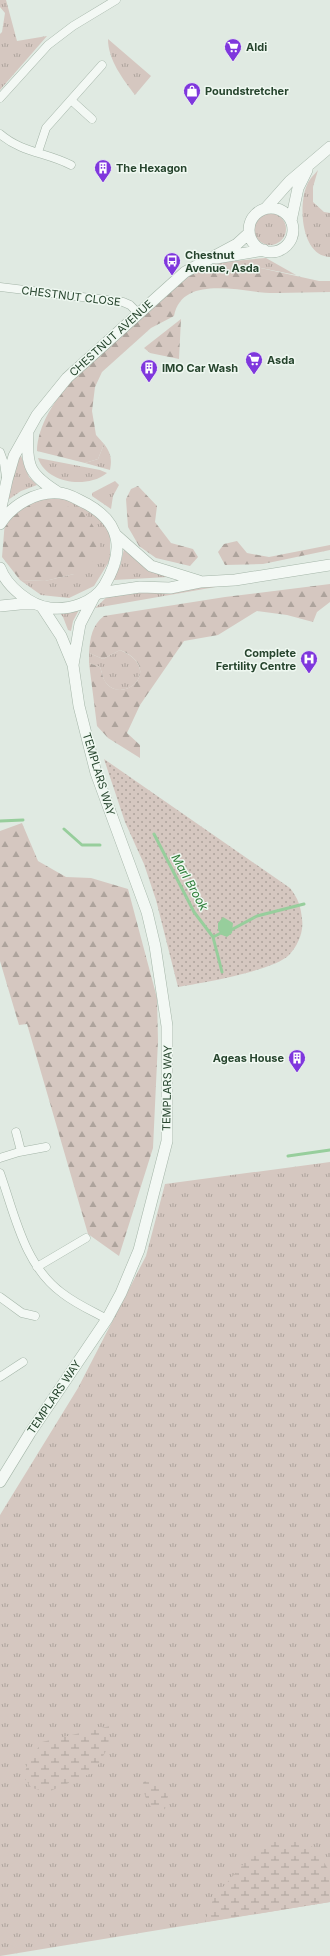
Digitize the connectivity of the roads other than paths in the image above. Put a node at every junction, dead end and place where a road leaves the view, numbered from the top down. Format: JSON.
{"nodes":[{"id":1,"x":116,"y":0,"type":"edge"},
{"id":2,"x":102,"y":65,"type":"dead end"},
{"id":3,"x":0,"y":98,"type":"edge"},
{"id":4,"x":71,"y":100,"type":"junction"},
{"id":5,"x":92,"y":119,"type":"dead end"},
{"id":6,"x":0,"y":134,"type":"edge"},
{"id":7,"x":330,"y":147,"type":"edge"},
{"id":8,"x":38,"y":152,"type":"junction"},
{"id":9,"x":71,"y":165,"type":"dead end"},
{"id":10,"x":309,"y":166,"type":"junction"},
{"id":11,"x":266,"y":208,"type":"junction"},
{"id":12,"x":291,"y":221,"type":"junction"},
{"id":13,"x":249,"y":233,"type":"junction"},
{"id":14,"x":264,"y":250,"type":"junction"},
{"id":15,"x":208,"y":258,"type":"junction"},
{"id":16,"x":0,"y":287,"type":"edge"},
{"id":17,"x":138,"y":313,"type":"junction"},
{"id":18,"x":28,"y":431,"type":"junction"},
{"id":19,"x":0,"y":452,"type":"edge"},
{"id":20,"x":7,"y":480,"type":"junction"},
{"id":21,"x":59,"y":493,"type":"junction"},
{"id":22,"x":0,"y":512,"type":"edge"},
{"id":23,"x":0,"y":524,"type":"edge"},
{"id":24,"x":116,"y":535,"type":"junction"},
{"id":25,"x":330,"y":565,"type":"edge"},
{"id":26,"x":0,"y":568,"type":"edge"},
{"id":27,"x":200,"y":582,"type":"junction"},
{"id":28,"x":97,"y":595,"type":"junction"},
{"id":29,"x":0,"y":606,"type":"edge"},
{"id":30,"x":38,"y":606,"type":"junction"},
{"id":31,"x":73,"y":665,"type":"junction"},
{"id":32,"x":16,"y":1132,"type":"dead end"},
{"id":33,"x":46,"y":1147,"type":"dead end"},
{"id":34,"x":21,"y":1151,"type":"junction"},
{"id":35,"x":0,"y":1158,"type":"edge"},
{"id":36,"x":0,"y":1173,"type":"edge"},
{"id":37,"x":86,"y":1238,"type":"dead end"},
{"id":38,"x":37,"y":1267,"type":"junction"},
{"id":39,"x":0,"y":1297,"type":"edge"},
{"id":40,"x":35,"y":1316,"type":"dead end"},
{"id":41,"x":107,"y":1319,"type":"junction"},
{"id":42,"x":23,"y":1362,"type":"dead end"},
{"id":43,"x":0,"y":1377,"type":"edge"},
{"id":44,"x":0,"y":1482,"type":"edge"}],
"edges":[{"from":1,"to":3,"type":"street"},
{"from":2,"to":4,"type":"street"},
{"from":4,"to":5,"type":"street"},
{"from":4,"to":8,"type":"street"},
{"from":6,"to":8,"type":"street"},
{"from":7,"to":10,"type":"street"},
{"from":8,"to":9,"type":"street"},
{"from":10,"to":11,"type":"street"},
{"from":10,"to":12,"type":"street"},
{"from":11,"to":12,"type":"street"},
{"from":11,"to":13,"type":"street"},
{"from":12,"to":14,"type":"street"},
{"from":13,"to":14,"type":"street"},
{"from":13,"to":15,"type":"street","name":"CHESTNUT AVENUE"},
{"from":14,"to":15,"type":"street","name":"CHESTNUT AVENUE"},
{"from":15,"to":17,"type":"street","name":"CHESTNUT AVENUE"},
{"from":16,"to":17,"type":"street","name":"CHESTNUT CLOSE"},
{"from":17,"to":18,"type":"street","name":"CHESTNUT AVENUE"},
{"from":18,"to":20,"type":"street","name":"CHESTNUT AVENUE"},
{"from":18,"to":21,"type":"street","name":"CHESTNUT AVENUE"},
{"from":19,"to":20,"type":"street"},
{"from":20,"to":22,"type":"street","name":"CHESTNUT AVENUE"},
{"from":21,"to":23,"type":"street"},
{"from":21,"to":24,"type":"street","name":"CHESTNUT AVENUE"},
{"from":24,"to":27,"type":"street"},
{"from":24,"to":28,"type":"street","name":"TEMPLARS WAY"},
{"from":25,"to":27,"type":"street"},
{"from":26,"to":30,"type":"street","name":"TEMPLARS WAY"},
{"from":27,"to":28,"type":"street"},
{"from":28,"to":30,"type":"street"},
{"from":28,"to":31,"type":"street","name":"TEMPLARS WAY"},
{"from":29,"to":30,"type":"street"},
{"from":30,"to":31,"type":"street","name":"TEMPLARS WAY"},
{"from":31,"to":41,"type":"street","name":"TEMPLARS WAY"},
{"from":32,"to":34,"type":"street"},
{"from":33,"to":34,"type":"street"},
{"from":34,"to":35,"type":"street"},
{"from":36,"to":38,"type":"street"},
{"from":37,"to":38,"type":"street"},
{"from":38,"to":41,"type":"street"},
{"from":39,"to":40,"type":"street"},
{"from":41,"to":44,"type":"street","name":"TEMPLARS WAY"},
{"from":42,"to":43,"type":"street"}]}
